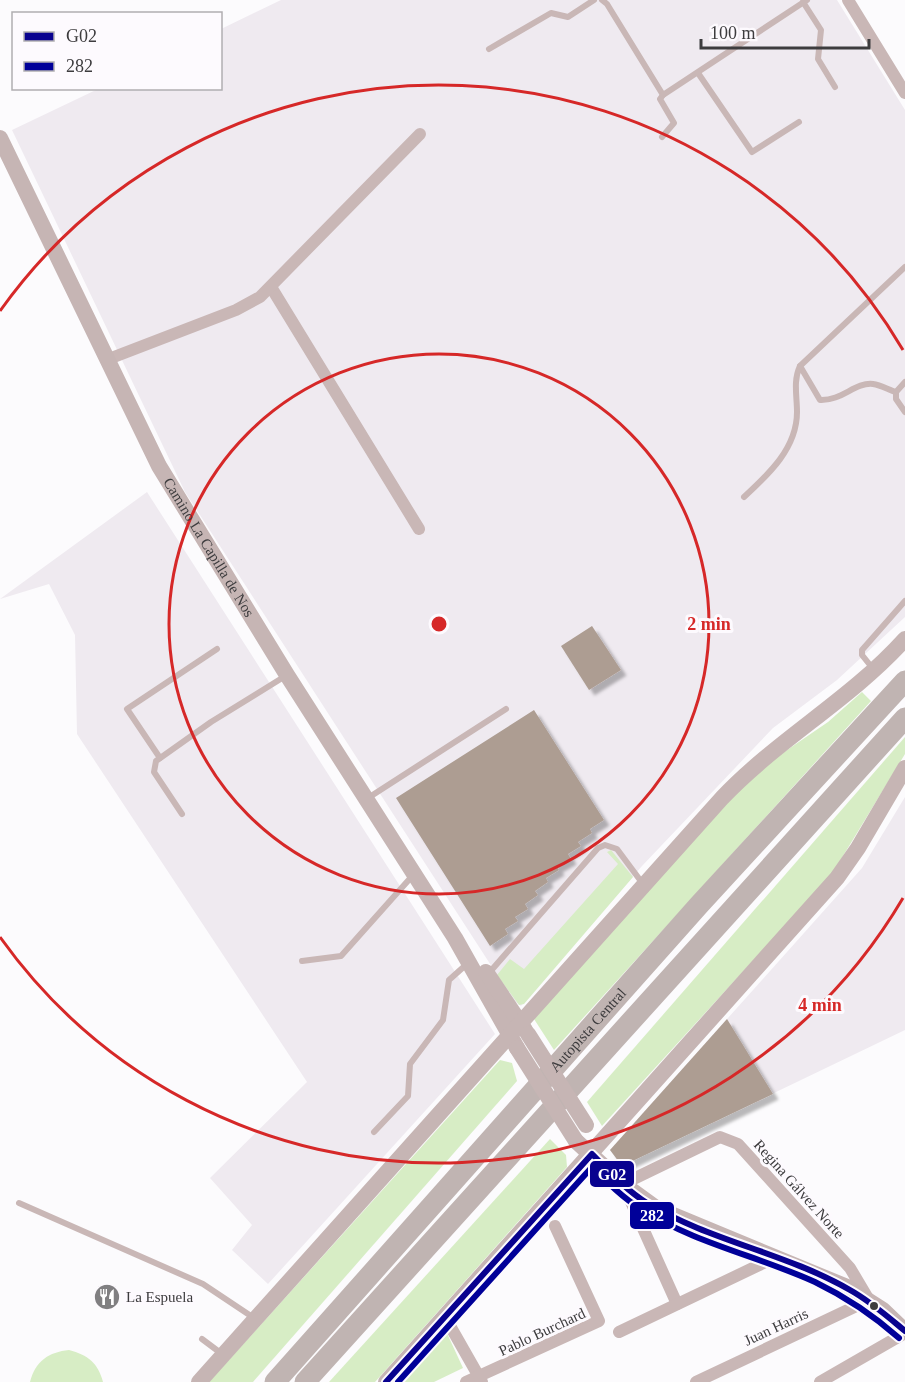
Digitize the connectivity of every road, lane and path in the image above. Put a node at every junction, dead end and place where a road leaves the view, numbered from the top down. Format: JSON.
{"nodes":[{"id":1,"x":594,"y":0,"type":"edge"},
{"id":2,"x":602,"y":0,"type":"edge"},
{"id":3,"x":848,"y":0,"type":"edge"},
{"id":4,"x":805,"y":1,"type":"edge"},
{"id":5,"x":489,"y":49,"type":"dead end"},
{"id":6,"x":698,"y":73,"type":"junction"},
{"id":7,"x":835,"y":87,"type":"dead end"},
{"id":8,"x":905,"y":93,"type":"edge"},
{"id":9,"x":663,"y":95,"type":"junction"},
{"id":10,"x":799,"y":122,"type":"dead end"},
{"id":11,"x":420,"y":134,"type":"dead end"},
{"id":12,"x":662,"y":137,"type":"dead end"},
{"id":13,"x":0,"y":138,"type":"edge"},
{"id":14,"x":905,"y":267,"type":"edge"},
{"id":15,"x":271,"y":287,"type":"junction"},
{"id":16,"x":106,"y":360,"type":"junction"},
{"id":17,"x":800,"y":366,"type":"junction"},
{"id":18,"x":905,"y":382,"type":"edge"},
{"id":19,"x":896,"y":392,"type":"junction"},
{"id":20,"x":905,"y":412,"type":"edge"},
{"id":21,"x":744,"y":497,"type":"dead end"},
{"id":22,"x":419,"y":529,"type":"dead end"},
{"id":23,"x":905,"y":600,"type":"edge"},
{"id":24,"x":905,"y":639,"type":"edge"},
{"id":25,"x":217,"y":649,"type":"dead end"},
{"id":26,"x":875,"y":672,"type":"junction"},
{"id":27,"x":287,"y":675,"type":"junction"},
{"id":28,"x":905,"y":681,"type":"edge"},
{"id":29,"x":506,"y":709,"type":"dead end"},
{"id":30,"x":905,"y":718,"type":"edge"},
{"id":31,"x":160,"y":758,"type":"junction"},
{"id":32,"x":905,"y":768,"type":"edge"},
{"id":33,"x":367,"y":800,"type":"junction"},
{"id":34,"x":182,"y":814,"type":"dead end"},
{"id":35,"x":414,"y":874,"type":"junction"},
{"id":36,"x":644,"y":884,"type":"junction"},
{"id":37,"x":455,"y":938,"type":"junction"},
{"id":38,"x":302,"y":961,"type":"dead end"},
{"id":39,"x":468,"y":962,"type":"junction"},
{"id":40,"x":487,"y":974,"type":"junction"},
{"id":41,"x":519,"y":1034,"type":"junction"},
{"id":42,"x":374,"y":1132,"type":"dead end"},
{"id":43,"x":592,"y":1154,"type":"junction"},
{"id":44,"x":622,"y":1184,"type":"junction"},
{"id":45,"x":19,"y":1203,"type":"dead end"},
{"id":46,"x":555,"y":1226,"type":"dead end"},
{"id":47,"x":776,"y":1257,"type":"junction"},
{"id":48,"x":870,"y":1300,"type":"junction"},
{"id":49,"x":677,"y":1304,"type":"junction"},
{"id":50,"x":445,"y":1317,"type":"junction"},
{"id":51,"x":254,"y":1318,"type":"junction"},
{"id":52,"x":619,"y":1332,"type":"dead end"},
{"id":53,"x":905,"y":1332,"type":"edge"},
{"id":54,"x":202,"y":1339,"type":"dead end"},
{"id":55,"x":223,"y":1354,"type":"junction"},
{"id":56,"x":480,"y":1379,"type":"edge"},
{"id":57,"x":199,"y":1382,"type":"edge"},
{"id":58,"x":274,"y":1382,"type":"edge"},
{"id":59,"x":305,"y":1382,"type":"edge"},
{"id":60,"x":386,"y":1382,"type":"edge"},
{"id":61,"x":466,"y":1382,"type":"edge"},
{"id":62,"x":696,"y":1382,"type":"edge"},
{"id":63,"x":820,"y":1382,"type":"edge"}],
"edges":[{"from":1,"to":5,"type":"lane"},
{"from":2,"to":9,"type":"lane"},
{"from":3,"to":8,"type":"street"},
{"from":4,"to":6,"type":"lane"},
{"from":4,"to":7,"type":"lane"},
{"from":6,"to":9,"type":"lane"},
{"from":6,"to":10,"type":"lane"},
{"from":9,"to":12,"type":"lane"},
{"from":11,"to":15,"type":"street"},
{"from":13,"to":16,"type":"main road","name":"Camino La Capilla de Nos"},
{"from":14,"to":17,"type":"lane"},
{"from":15,"to":16,"type":"street"},
{"from":15,"to":22,"type":"street"},
{"from":16,"to":27,"type":"main road","name":"Camino La Capilla de Nos"},
{"from":17,"to":19,"type":"lane"},
{"from":17,"to":21,"type":"lane"},
{"from":18,"to":19,"type":"lane"},
{"from":19,"to":20,"type":"lane"},
{"from":23,"to":26,"type":"lane"},
{"from":24,"to":26,"type":"main road"},
{"from":25,"to":31,"type":"lane"},
{"from":26,"to":36,"type":"main road"},
{"from":27,"to":31,"type":"lane"},
{"from":27,"to":33,"type":"main road","name":"Camino La Capilla de Nos"},
{"from":28,"to":58,"type":"highway","name":"Autopista Central"},
{"from":29,"to":33,"type":"lane"},
{"from":30,"to":59,"type":"highway","name":"Autopista Central"},
{"from":31,"to":34,"type":"lane"},
{"from":32,"to":43,"type":"main road"},
{"from":33,"to":35,"type":"main road","name":"Camino La Capilla de Nos"},
{"from":35,"to":37,"type":"main road","name":"Camino La Capilla de Nos"},
{"from":35,"to":38,"type":"lane"},
{"from":36,"to":40,"type":"lane"},
{"from":36,"to":41,"type":"main road"},
{"from":37,"to":39,"type":"main road","name":"Camino La Capilla de Nos"},
{"from":37,"to":40,"type":"main road","name":"Camino La Capilla de Nos"},
{"from":39,"to":41,"type":"main road","name":"Camino La Capilla de Nos"},
{"from":39,"to":42,"type":"lane"},
{"from":40,"to":41,"type":"main road","name":"Camino La Capilla de Nos"},
{"from":41,"to":43,"type":"main road","bridge":true},
{"from":41,"to":43,"type":"main road","bridge":true},
{"from":41,"to":51,"type":"main road"},
{"from":43,"to":44,"type":"main road"},
{"from":43,"to":50,"type":"main road"},
{"from":44,"to":47,"type":"main road"},
{"from":44,"to":48,"type":"street","name":"Regina Gálvez Norte"},
{"from":44,"to":49,"type":"street"},
{"from":45,"to":51,"type":"lane"},
{"from":46,"to":56,"type":"street","name":"Pablo Burchard"},
{"from":47,"to":48,"type":"main road"},
{"from":47,"to":49,"type":"street"},
{"from":48,"to":53,"type":"main road"},
{"from":48,"to":62,"type":"street","name":"Juan Harris"},
{"from":49,"to":52,"type":"street"},
{"from":50,"to":56,"type":"street"},
{"from":50,"to":60,"type":"main road"},
{"from":51,"to":55,"type":"main road"},
{"from":53,"to":63,"type":"street"},
{"from":54,"to":55,"type":"lane"},
{"from":55,"to":57,"type":"main road"},
{"from":56,"to":61,"type":"street","name":"Pablo Burchard"}]}
